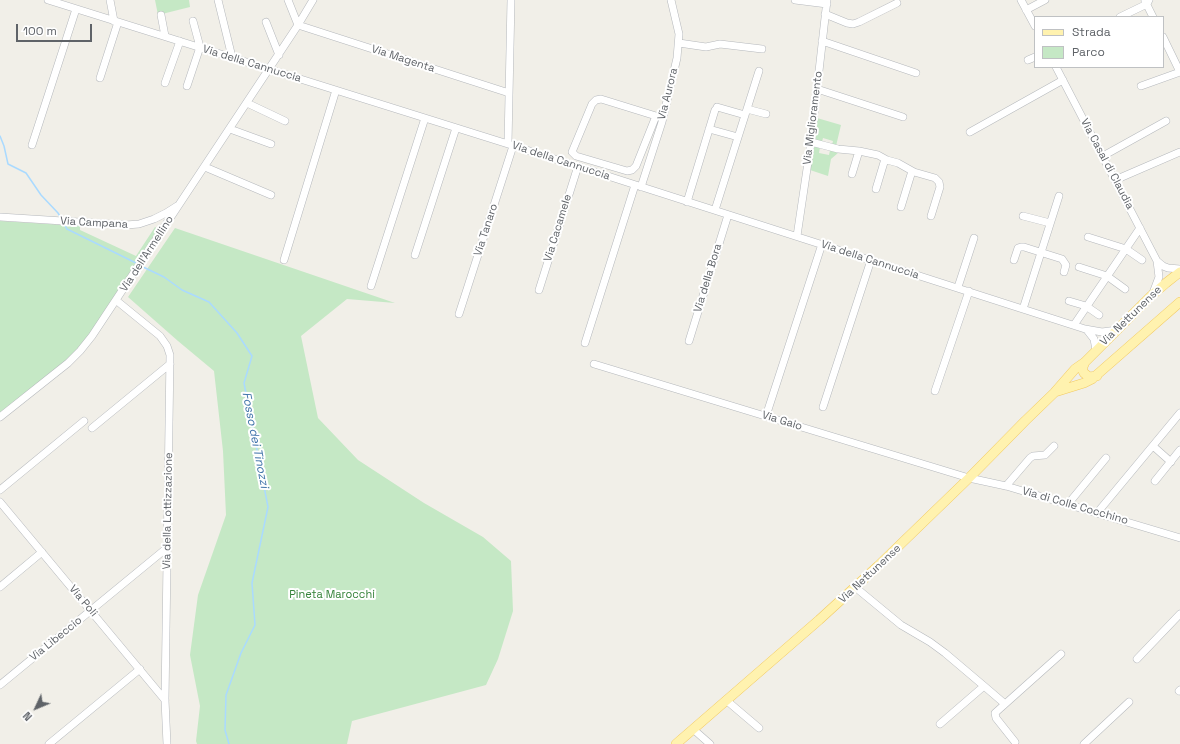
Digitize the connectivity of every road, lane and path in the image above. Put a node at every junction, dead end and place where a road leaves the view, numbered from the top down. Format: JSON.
{"nodes":[{"id":1,"x":48,"y":0,"type":"edge"},
{"id":2,"x":110,"y":0,"type":"edge"},
{"id":3,"x":218,"y":0,"type":"edge"},
{"id":4,"x":288,"y":0,"type":"edge"},
{"id":5,"x":313,"y":0,"type":"edge"},
{"id":6,"x":511,"y":0,"type":"edge"},
{"id":7,"x":671,"y":0,"type":"edge"},
{"id":8,"x":795,"y":0,"type":"edge"},
{"id":9,"x":1021,"y":0,"type":"edge"},
{"id":10,"x":1045,"y":0,"type":"edge"},
{"id":11,"x":1147,"y":1,"type":"edge"},
{"id":12,"x":827,"y":2,"type":"edge"},
{"id":13,"x":898,"y":3,"type":"dead end"},
{"id":14,"x":71,"y":5,"type":"edge"},
{"id":15,"x":1026,"y":10,"type":"junction"},
{"id":16,"x":825,"y":14,"type":"junction"},
{"id":17,"x":161,"y":15,"type":"dead end"},
{"id":18,"x":1122,"y":16,"type":"edge"},
{"id":19,"x":1153,"y":16,"type":"edge"},
{"id":20,"x":116,"y":21,"type":"junction"},
{"id":21,"x":193,"y":22,"type":"dead end"},
{"id":22,"x":266,"y":22,"type":"dead end"},
{"id":23,"x":1034,"y":24,"type":"edge"},
{"id":24,"x":298,"y":25,"type":"junction"},
{"id":25,"x":166,"y":36,"type":"junction"},
{"id":26,"x":1164,"y":39,"type":"edge"},
{"id":27,"x":180,"y":41,"type":"junction"},
{"id":28,"x":822,"y":41,"type":"junction"},
{"id":29,"x":679,"y":43,"type":"junction"},
{"id":30,"x":200,"y":47,"type":"junction"},
{"id":31,"x":762,"y":49,"type":"dead end"},
{"id":32,"x":279,"y":55,"type":"junction"},
{"id":33,"x":232,"y":57,"type":"junction"},
{"id":34,"x":1057,"y":68,"type":"edge"},
{"id":35,"x":269,"y":69,"type":"junction"},
{"id":36,"x":759,"y":71,"type":"dead end"},
{"id":37,"x":1180,"y":72,"type":"edge"},
{"id":38,"x":916,"y":73,"type":"dead end"},
{"id":39,"x":100,"y":78,"type":"dead end"},
{"id":40,"x":1063,"y":80,"type":"junction"},
{"id":41,"x":165,"y":83,"type":"dead end"},
{"id":42,"x":187,"y":86,"type":"dead end"},
{"id":43,"x":1140,"y":86,"type":"dead end"},
{"id":44,"x":817,"y":89,"type":"junction"},
{"id":45,"x":336,"y":90,"type":"junction"},
{"id":46,"x":509,"y":93,"type":"junction"},
{"id":47,"x":247,"y":103,"type":"junction"},
{"id":48,"x":746,"y":112,"type":"junction"},
{"id":49,"x":766,"y":114,"type":"dead end"},
{"id":50,"x":659,"y":117,"type":"junction"},
{"id":51,"x":903,"y":117,"type":"dead end"},
{"id":52,"x":425,"y":118,"type":"junction"},
{"id":53,"x":285,"y":121,"type":"dead end"},
{"id":54,"x":1166,"y":121,"type":"dead end"},
{"id":55,"x":456,"y":128,"type":"junction"},
{"id":56,"x":230,"y":129,"type":"junction"},
{"id":57,"x":709,"y":129,"type":"junction"},
{"id":58,"x":970,"y":132,"type":"dead end"},
{"id":59,"x":738,"y":137,"type":"junction"},
{"id":60,"x":811,"y":142,"type":"junction"},
{"id":61,"x":271,"y":144,"type":"dead end"},
{"id":62,"x":32,"y":145,"type":"dead end"},
{"id":63,"x":511,"y":145,"type":"junction"},
{"id":64,"x":860,"y":150,"type":"junction"},
{"id":65,"x":1180,"y":152,"type":"edge"},
{"id":66,"x":1103,"y":156,"type":"junction"},
{"id":67,"x":885,"y":159,"type":"junction"},
{"id":68,"x":578,"y":166,"type":"junction"},
{"id":69,"x":205,"y":167,"type":"junction"},
{"id":70,"x":912,"y":171,"type":"junction"},
{"id":71,"x":852,"y":174,"type":"dead end"},
{"id":72,"x":1115,"y":180,"type":"junction"},
{"id":73,"x":638,"y":186,"type":"junction"},
{"id":74,"x":876,"y":189,"type":"dead end"},
{"id":75,"x":271,"y":195,"type":"dead end"},
{"id":76,"x":1059,"y":196,"type":"dead end"},
{"id":77,"x":182,"y":202,"type":"junction"},
{"id":78,"x":687,"y":202,"type":"junction"},
{"id":79,"x":901,"y":207,"type":"dead end"},
{"id":80,"x":715,"y":210,"type":"junction"},
{"id":81,"x":728,"y":214,"type":"junction"},
{"id":82,"x":932,"y":216,"type":"dead end"},
{"id":83,"x":1023,"y":216,"type":"dead end"},
{"id":84,"x":0,"y":217,"type":"edge"},
{"id":85,"x":1050,"y":223,"type":"junction"},
{"id":86,"x":1140,"y":228,"type":"junction"},
{"id":87,"x":797,"y":236,"type":"junction"},
{"id":88,"x":1088,"y":237,"type":"dead end"},
{"id":89,"x":974,"y":238,"type":"dead end"},
{"id":90,"x":822,"y":244,"type":"junction"},
{"id":91,"x":1126,"y":249,"type":"junction"},
{"id":92,"x":1041,"y":252,"type":"junction"},
{"id":93,"x":415,"y":255,"type":"dead end"},
{"id":94,"x":284,"y":260,"type":"dead end"},
{"id":95,"x":871,"y":260,"type":"junction"},
{"id":96,"x":1014,"y":260,"type":"dead end"},
{"id":97,"x":1142,"y":260,"type":"dead end"},
{"id":98,"x":1157,"y":260,"type":"junction"},
{"id":99,"x":1079,"y":267,"type":"dead end"},
{"id":100,"x":1180,"y":269,"type":"edge"},
{"id":101,"x":1064,"y":272,"type":"dead end"},
{"id":102,"x":1180,"y":272,"type":"edge"},
{"id":103,"x":1107,"y":276,"type":"junction"},
{"id":104,"x":371,"y":286,"type":"dead end"},
{"id":105,"x":958,"y":288,"type":"junction"},
{"id":106,"x":1125,"y":289,"type":"dead end"},
{"id":107,"x":539,"y":290,"type":"dead end"},
{"id":108,"x":969,"y":291,"type":"junction"},
{"id":109,"x":1151,"y":296,"type":"junction"},
{"id":110,"x":116,"y":301,"type":"junction"},
{"id":111,"x":1069,"y":301,"type":"dead end"},
{"id":112,"x":1180,"y":302,"type":"edge"},
{"id":113,"x":1086,"y":306,"type":"junction"},
{"id":114,"x":1023,"y":309,"type":"junction"},
{"id":115,"x":459,"y":314,"type":"dead end"},
{"id":116,"x":1099,"y":315,"type":"dead end"},
{"id":117,"x":1074,"y":325,"type":"junction"},
{"id":118,"x":1085,"y":329,"type":"junction"},
{"id":119,"x":1117,"y":330,"type":"junction"},
{"id":120,"x":688,"y":340,"type":"dead end"},
{"id":121,"x":585,"y":342,"type":"dead end"},
{"id":122,"x":1096,"y":350,"type":"junction"},
{"id":123,"x":1084,"y":362,"type":"junction"},
{"id":124,"x":170,"y":364,"type":"junction"},
{"id":125,"x":594,"y":364,"type":"dead end"},
{"id":126,"x":1097,"y":376,"type":"junction"},
{"id":127,"x":935,"y":391,"type":"dead end"},
{"id":128,"x":1054,"y":393,"type":"junction"},
{"id":129,"x":823,"y":407,"type":"dead end"},
{"id":130,"x":1180,"y":413,"type":"edge"},
{"id":131,"x":766,"y":416,"type":"junction"},
{"id":132,"x":0,"y":417,"type":"edge"},
{"id":133,"x":84,"y":421,"type":"dead end"},
{"id":134,"x":92,"y":428,"type":"dead end"},
{"id":135,"x":1054,"y":446,"type":"dead end"},
{"id":136,"x":1153,"y":446,"type":"junction"},
{"id":137,"x":1180,"y":450,"type":"edge"},
{"id":138,"x":1106,"y":458,"type":"dead end"},
{"id":139,"x":1171,"y":462,"type":"junction"},
{"id":140,"x":969,"y":478,"type":"junction"},
{"id":141,"x":1155,"y":481,"type":"dead end"},
{"id":142,"x":1006,"y":486,"type":"junction"},
{"id":143,"x":0,"y":490,"type":"edge"},
{"id":144,"x":0,"y":502,"type":"edge"},
{"id":145,"x":1068,"y":504,"type":"junction"},
{"id":146,"x":7,"y":510,"type":"junction"},
{"id":147,"x":1097,"y":513,"type":"junction"},
{"id":148,"x":0,"y":516,"type":"edge"},
{"id":149,"x":1180,"y":538,"type":"edge"},
{"id":150,"x":168,"y":547,"type":"junction"},
{"id":151,"x":42,"y":552,"type":"junction"},
{"id":152,"x":0,"y":587,"type":"edge"},
{"id":153,"x":855,"y":587,"type":"junction"},
{"id":154,"x":91,"y":610,"type":"junction"},
{"id":155,"x":1180,"y":614,"type":"edge"},
{"id":156,"x":1062,"y":654,"type":"dead end"},
{"id":157,"x":1137,"y":659,"type":"dead end"},
{"id":158,"x":140,"y":669,"type":"junction"},
{"id":159,"x":0,"y":685,"type":"edge"},
{"id":160,"x":984,"y":686,"type":"junction"},
{"id":161,"x":165,"y":700,"type":"junction"},
{"id":162,"x":726,"y":700,"type":"junction"},
{"id":163,"x":1129,"y":702,"type":"dead end"},
{"id":164,"x":1005,"y":704,"type":"junction"},
{"id":165,"x":940,"y":724,"type":"dead end"},
{"id":166,"x":759,"y":728,"type":"dead end"},
{"id":167,"x":693,"y":730,"type":"junction"},
{"id":168,"x":1015,"y":742,"type":"dead end"},
{"id":169,"x":49,"y":744,"type":"edge"},
{"id":170,"x":167,"y":744,"type":"edge"},
{"id":171,"x":676,"y":744,"type":"edge"},
{"id":172,"x":710,"y":744,"type":"edge"},
{"id":173,"x":1084,"y":744,"type":"edge"}],
"edges":[{"from":1,"to":14,"type":"street","name":"Via della Cannuccia"},
{"from":2,"to":20,"type":"street"},
{"from":3,"to":33,"type":"street"},
{"from":4,"to":24,"type":"street"},
{"from":5,"to":24,"type":"street","name":"Via dell'Armellino"},
{"from":6,"to":46,"type":"street"},
{"from":7,"to":29,"type":"street","name":"Via Aurora"},
{"from":8,"to":12,"type":"street"},
{"from":9,"to":15,"type":"street"},
{"from":10,"to":15,"type":"street"},
{"from":11,"to":18,"type":"street"},
{"from":11,"to":19,"type":"street"},
{"from":12,"to":16,"type":"street","name":"Via Miglioramento"},
{"from":13,"to":16,"type":"street"},
{"from":14,"to":20,"type":"street","name":"Via della Cannuccia"},
{"from":14,"to":62,"type":"street"},
{"from":15,"to":23,"type":"street"},
{"from":16,"to":28,"type":"street","name":"Via Miglioramento"},
{"from":17,"to":25,"type":"street"},
{"from":20,"to":25,"type":"street","name":"Via della Cannuccia"},
{"from":20,"to":39,"type":"street"},
{"from":21,"to":30,"type":"street"},
{"from":22,"to":32,"type":"street"},
{"from":24,"to":32,"type":"street","name":"Via dell'Armellino"},
{"from":24,"to":46,"type":"street","name":"Via Magenta"},
{"from":25,"to":27,"type":"street","name":"Via della Cannuccia"},
{"from":26,"to":37,"type":"street"},
{"from":27,"to":30,"type":"street","name":"Via della Cannuccia"},
{"from":27,"to":41,"type":"street"},
{"from":28,"to":38,"type":"street"},
{"from":28,"to":44,"type":"street","name":"Via Miglioramento"},
{"from":29,"to":31,"type":"street"},
{"from":29,"to":50,"type":"street","name":"Via Aurora"},
{"from":30,"to":33,"type":"street","name":"Via della Cannuccia"},
{"from":30,"to":42,"type":"street"},
{"from":32,"to":35,"type":"street","name":"Via dell'Armellino"},
{"from":33,"to":35,"type":"street","name":"Via della Cannuccia"},
{"from":34,"to":40,"type":"street","name":"Via Casal di Claudia"},
{"from":35,"to":45,"type":"street","name":"Via della Cannuccia"},
{"from":35,"to":47,"type":"street","name":"Via dell'Armellino"},
{"from":36,"to":48,"type":"street"},
{"from":37,"to":43,"type":"street"},
{"from":40,"to":58,"type":"street"},
{"from":40,"to":66,"type":"street","name":"Via Casal di Claudia"},
{"from":44,"to":51,"type":"street"},
{"from":44,"to":60,"type":"street","name":"Via Miglioramento"},
{"from":45,"to":52,"type":"street","name":"Via della Cannuccia"},
{"from":45,"to":94,"type":"street"},
{"from":46,"to":63,"type":"street"},
{"from":47,"to":53,"type":"street"},
{"from":47,"to":56,"type":"street","name":"Via dell'Armellino"},
{"from":48,"to":49,"type":"street"},
{"from":48,"to":57,"type":"street"},
{"from":48,"to":59,"type":"street"},
{"from":50,"to":50,"type":"street"},
{"from":50,"to":73,"type":"street","name":"Via Aurora"},
{"from":52,"to":55,"type":"street","name":"Via della Cannuccia"},
{"from":52,"to":104,"type":"street"},
{"from":54,"to":66,"type":"street"},
{"from":55,"to":63,"type":"street","name":"Via della Cannuccia"},
{"from":55,"to":93,"type":"street"},
{"from":56,"to":61,"type":"street"},
{"from":56,"to":69,"type":"street","name":"Via dell'Armellino"},
{"from":57,"to":59,"type":"street"},
{"from":57,"to":78,"type":"street"},
{"from":59,"to":80,"type":"street"},
{"from":60,"to":64,"type":"street"},
{"from":60,"to":87,"type":"street","name":"Via Miglioramento"},
{"from":63,"to":68,"type":"street","name":"Via della Cannuccia"},
{"from":63,"to":115,"type":"street","name":"Via Tanaro"},
{"from":64,"to":67,"type":"street"},
{"from":64,"to":71,"type":"street"},
{"from":65,"to":72,"type":"street"},
{"from":66,"to":72,"type":"street","name":"Via Casal di Claudia"},
{"from":67,"to":70,"type":"street"},
{"from":67,"to":74,"type":"street"},
{"from":68,"to":73,"type":"street","name":"Via della Cannuccia"},
{"from":68,"to":107,"type":"street","name":"Via Cacamele"},
{"from":69,"to":75,"type":"street"},
{"from":69,"to":77,"type":"street","name":"Via dell'Armellino"},
{"from":70,"to":79,"type":"street"},
{"from":70,"to":82,"type":"street"},
{"from":72,"to":86,"type":"street","name":"Via Casal di Claudia"},
{"from":73,"to":78,"type":"street","name":"Via della Cannuccia"},
{"from":73,"to":121,"type":"street","name":"Via Aurora"},
{"from":76,"to":85,"type":"street"},
{"from":77,"to":84,"type":"street","name":"Via Campana"},
{"from":77,"to":110,"type":"street","name":"Via dell'Armellino"},
{"from":78,"to":80,"type":"street","name":"Via della Cannuccia"},
{"from":80,"to":81,"type":"street","name":"Via della Cannuccia"},
{"from":81,"to":87,"type":"street","name":"Via della Cannuccia"},
{"from":81,"to":120,"type":"street","name":"Via della Bora"},
{"from":83,"to":85,"type":"street"},
{"from":85,"to":92,"type":"street"},
{"from":86,"to":91,"type":"street"},
{"from":86,"to":98,"type":"street","name":"Via Casal di Claudia"},
{"from":87,"to":90,"type":"street","name":"Via della Cannuccia"},
{"from":88,"to":91,"type":"street"},
{"from":89,"to":105,"type":"street"},
{"from":90,"to":95,"type":"street","name":"Via della Cannuccia"},
{"from":90,"to":131,"type":"street"},
{"from":91,"to":97,"type":"street"},
{"from":91,"to":103,"type":"street"},
{"from":92,"to":96,"type":"street"},
{"from":92,"to":101,"type":"street"},
{"from":92,"to":114,"type":"street"},
{"from":95,"to":105,"type":"street","name":"Via della Cannuccia"},
{"from":95,"to":129,"type":"street"},
{"from":98,"to":100,"type":"street"},
{"from":98,"to":109,"type":"street","name":"Via Casal di Claudia"},
{"from":99,"to":103,"type":"street"},
{"from":102,"to":109,"type":"main road","name":"Via Nettunense"},
{"from":103,"to":106,"type":"street"},
{"from":103,"to":113,"type":"street"},
{"from":105,"to":108,"type":"street","name":"Via della Cannuccia"},
{"from":108,"to":114,"type":"street","name":"Via della Cannuccia"},
{"from":108,"to":127,"type":"street"},
{"from":109,"to":119,"type":"main road","name":"Via Nettunense"},
{"from":110,"to":124,"type":"street","name":"Via della Lottizzazione"},
{"from":110,"to":132,"type":"street","name":"Via dell'Armellino"},
{"from":111,"to":113,"type":"street"},
{"from":112,"to":126,"type":"main road","name":"Via Nettunense"},
{"from":113,"to":116,"type":"street"},
{"from":113,"to":117,"type":"street"},
{"from":114,"to":117,"type":"street","name":"Via della Cannuccia"},
{"from":117,"to":118,"type":"street","name":"Via della Cannuccia"},
{"from":118,"to":119,"type":"street","name":"Via della Cannuccia"},
{"from":118,"to":122,"type":"street"},
{"from":119,"to":122,"type":"main road","name":"Via Nettunense"},
{"from":122,"to":123,"type":"main road","name":"Via Nettunense"},
{"from":123,"to":126,"type":"main road"},
{"from":123,"to":128,"type":"main road","name":"Via Nettunense"},
{"from":124,"to":134,"type":"street"},
{"from":124,"to":150,"type":"street","name":"Via della Lottizzazione"},
{"from":125,"to":131,"type":"street","name":"Via Gaio"},
{"from":126,"to":128,"type":"main road","name":"Via Nettunense"},
{"from":128,"to":140,"type":"main road","name":"Via Nettunense"},
{"from":130,"to":136,"type":"street"},
{"from":131,"to":140,"type":"street","name":"Via Gaio"},
{"from":133,"to":143,"type":"street"},
{"from":135,"to":142,"type":"street"},
{"from":136,"to":139,"type":"street"},
{"from":136,"to":147,"type":"street"},
{"from":137,"to":139,"type":"street"},
{"from":138,"to":145,"type":"street"},
{"from":139,"to":141,"type":"street"},
{"from":140,"to":142,"type":"street","name":"Via di Colle Cocchino"},
{"from":140,"to":153,"type":"main road","name":"Via Nettunense"},
{"from":142,"to":145,"type":"street","name":"Via di Colle Cocchino"},
{"from":144,"to":146,"type":"street","name":"Via Poli"},
{"from":145,"to":147,"type":"street","name":"Via di Colle Cocchino"},
{"from":146,"to":148,"type":"street"},
{"from":146,"to":151,"type":"street","name":"Via Poli"},
{"from":147,"to":149,"type":"street","name":"Via di Colle Cocchino"},
{"from":150,"to":154,"type":"street","name":"Via Libeccio"},
{"from":150,"to":161,"type":"street","name":"Via della Lottizzazione"},
{"from":151,"to":152,"type":"street"},
{"from":151,"to":154,"type":"street","name":"Via Poli"},
{"from":153,"to":160,"type":"street"},
{"from":153,"to":162,"type":"main road","name":"Via Nettunense"},
{"from":154,"to":158,"type":"street","name":"Via Poli"},
{"from":154,"to":159,"type":"street","name":"Via Libeccio"},
{"from":155,"to":157,"type":"street"},
{"from":156,"to":164,"type":"street"},
{"from":158,"to":161,"type":"street","name":"Via Poli"},
{"from":158,"to":169,"type":"street"},
{"from":160,"to":164,"type":"street"},
{"from":160,"to":165,"type":"street"},
{"from":161,"to":170,"type":"street","name":"Via della Lottizzazione"},
{"from":162,"to":166,"type":"street"},
{"from":162,"to":167,"type":"main road","name":"Via Nettunense"},
{"from":163,"to":173,"type":"street"},
{"from":164,"to":168,"type":"street"},
{"from":167,"to":171,"type":"main road","name":"Via Nettunense"},
{"from":167,"to":172,"type":"street"}]}
